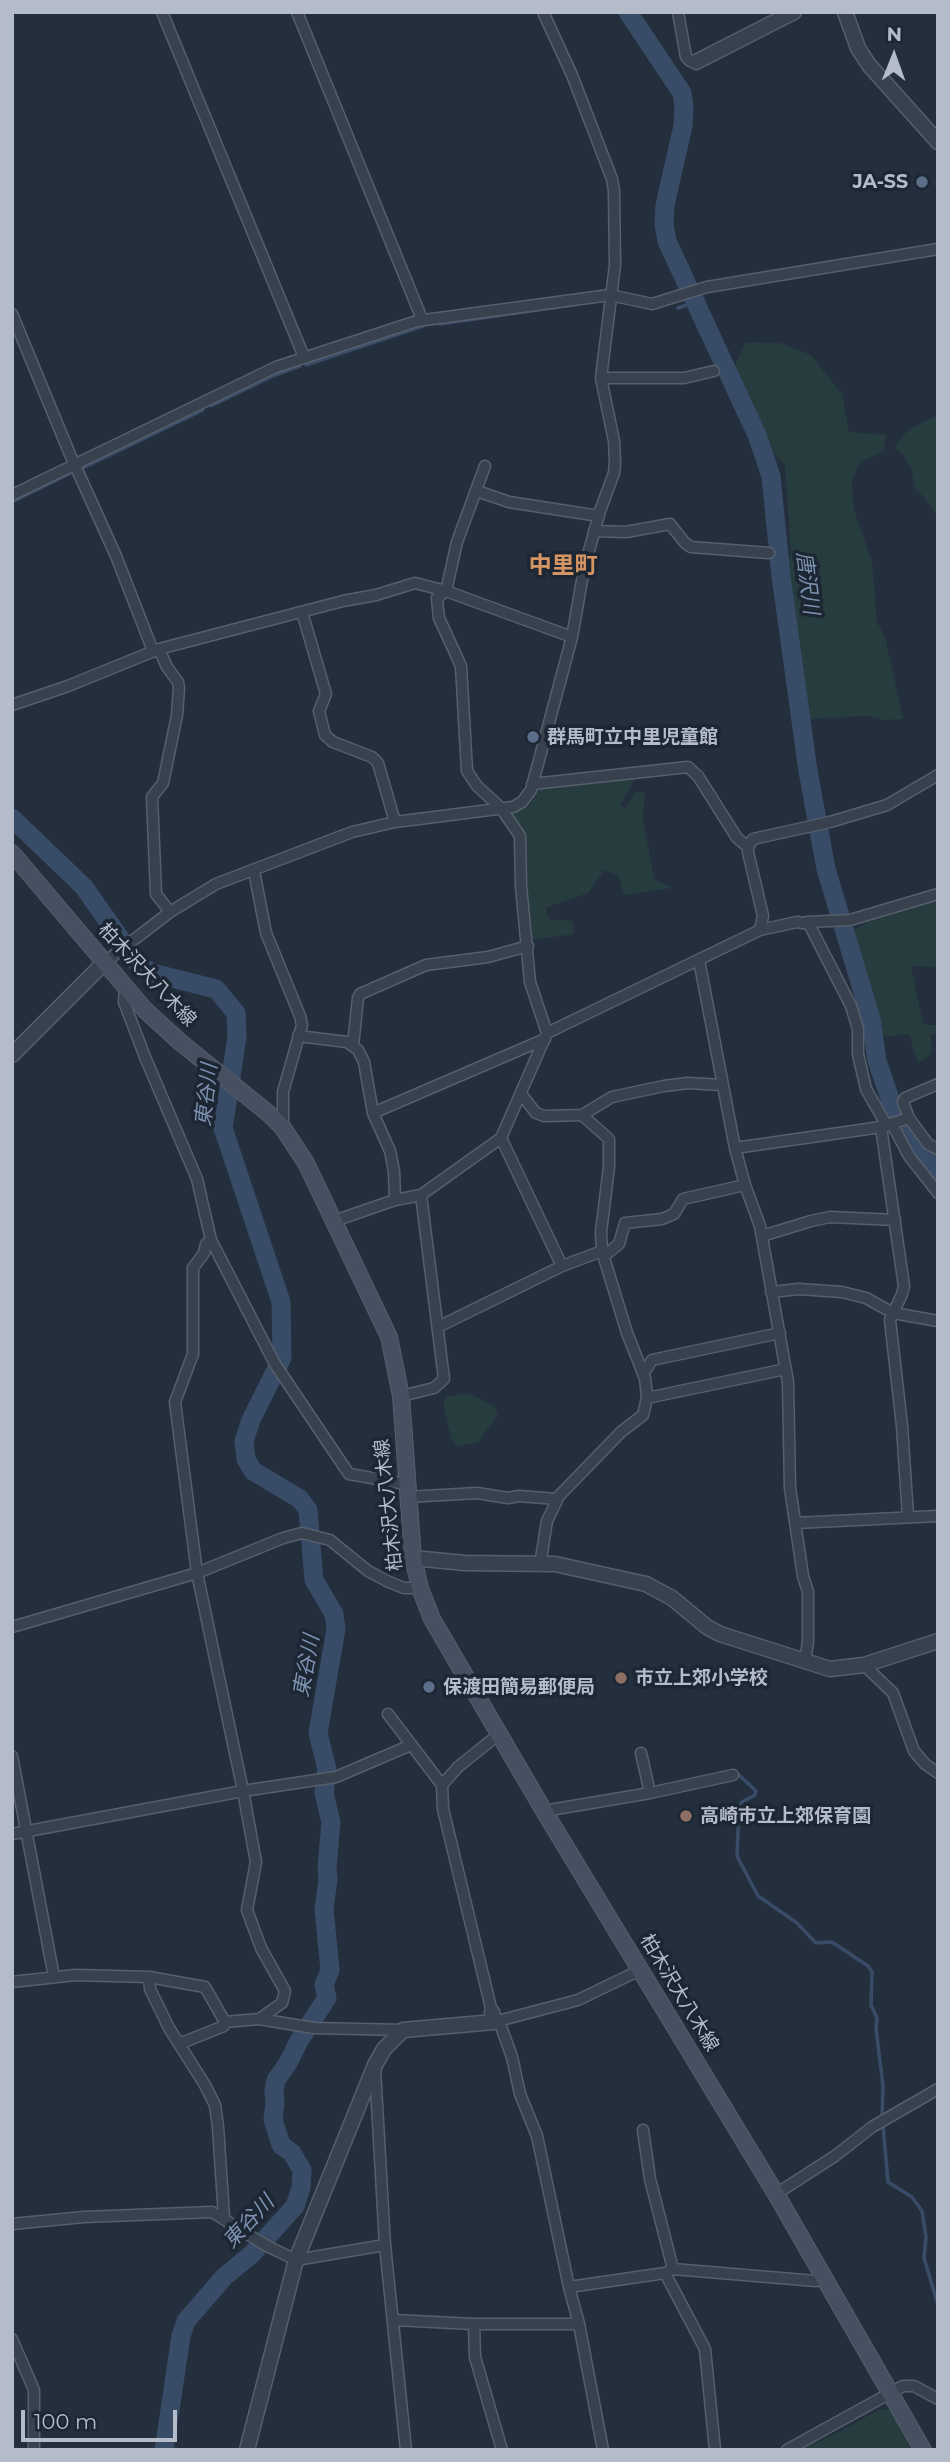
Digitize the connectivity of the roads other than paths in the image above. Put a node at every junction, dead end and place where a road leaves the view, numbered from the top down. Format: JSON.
{"nodes":[{"id":1,"x":162,"y":12,"type":"edge"},
{"id":2,"x":297,"y":12,"type":"edge"},
{"id":3,"x":543,"y":12,"type":"edge"},
{"id":4,"x":678,"y":12,"type":"edge"},
{"id":5,"x":794,"y":12,"type":"edge"},
{"id":6,"x":845,"y":12,"type":"edge"},
{"id":7,"x":696,"y":62,"type":"joint"},
{"id":8,"x":938,"y":142,"type":"edge"},
{"id":9,"x":938,"y":249,"type":"edge"},
{"id":10,"x":610,"y":295,"type":"junction"},
{"id":11,"x":12,"y":314,"type":"edge"},
{"id":12,"x":422,"y":319,"type":"junction"},
{"id":13,"x":304,"y":357,"type":"junction"},
{"id":14,"x":714,"y":371,"type":"dead end"},
{"id":15,"x":601,"y":378,"type":"junction"},
{"id":16,"x":75,"y":465,"type":"junction"},
{"id":17,"x":485,"y":466,"type":"dead end"},
{"id":18,"x":477,"y":491,"type":"junction"},
{"id":19,"x":12,"y":495,"type":"edge"},
{"id":20,"x":598,"y":516,"type":"junction"},
{"id":21,"x":594,"y":531,"type":"junction"},
{"id":22,"x":769,"y":553,"type":"dead end"},
{"id":23,"x":446,"y":591,"type":"junction"},
{"id":24,"x":302,"y":612,"type":"junction"},
{"id":25,"x":572,"y":637,"type":"junction"},
{"id":26,"x":156,"y":650,"type":"junction"},
{"id":27,"x":12,"y":705,"type":"edge"},
{"id":28,"x":938,"y":775,"type":"edge"},
{"id":29,"x":532,"y":784,"type":"junction"},
{"id":30,"x":501,"y":808,"type":"junction"},
{"id":31,"x":395,"y":822,"type":"junction"},
{"id":32,"x":748,"y":847,"type":"junction"},
{"id":33,"x":12,"y":853,"type":"edge"},
{"id":34,"x":254,"y":871,"type":"junction"},
{"id":35,"x":938,"y":894,"type":"edge"},
{"id":36,"x":170,"y":912,"type":"junction"},
{"id":37,"x":807,"y":922,"type":"junction"},
{"id":38,"x":760,"y":930,"type":"junction"},
{"id":39,"x":528,"y":946,"type":"junction"},
{"id":40,"x":699,"y":960,"type":"junction"},
{"id":41,"x":105,"y":962,"type":"junction"},
{"id":42,"x":125,"y":987,"type":"junction"},
{"id":43,"x":298,"y":1036,"type":"junction"},
{"id":44,"x":546,"y":1036,"type":"junction"},
{"id":45,"x":353,"y":1046,"type":"junction"},
{"id":46,"x":12,"y":1055,"type":"edge"},
{"id":47,"x":722,"y":1084,"type":"junction"},
{"id":48,"x":938,"y":1084,"type":"edge"},
{"id":49,"x":520,"y":1094,"type":"junction"},
{"id":50,"x":373,"y":1113,"type":"junction"},
{"id":51,"x":582,"y":1115,"type":"junction"},
{"id":52,"x":909,"y":1119,"type":"junction"},
{"id":53,"x":888,"y":1125,"type":"junction"},
{"id":54,"x":283,"y":1128,"type":"junction"},
{"id":55,"x":501,"y":1138,"type":"junction"},
{"id":56,"x":735,"y":1149,"type":"junction"},
{"id":57,"x":938,"y":1149,"type":"edge"},
{"id":58,"x":745,"y":1185,"type":"junction"},
{"id":59,"x":938,"y":1193,"type":"edge"},
{"id":60,"x":421,"y":1195,"type":"junction"},
{"id":61,"x":395,"y":1200,"type":"junction"},
{"id":62,"x":895,"y":1220,"type":"junction"},
{"id":63,"x":334,"y":1221,"type":"junction"},
{"id":64,"x":762,"y":1236,"type":"junction"},
{"id":65,"x":211,"y":1240,"type":"junction"},
{"id":66,"x":603,"y":1253,"type":"junction"},
{"id":67,"x":562,"y":1266,"type":"junction"},
{"id":68,"x":771,"y":1292,"type":"junction"},
{"id":69,"x":893,"y":1313,"type":"junction"},
{"id":70,"x":938,"y":1321,"type":"edge"},
{"id":71,"x":438,"y":1327,"type":"junction"},
{"id":72,"x":780,"y":1333,"type":"junction"},
{"id":73,"x":786,"y":1369,"type":"junction"},
{"id":74,"x":643,"y":1374,"type":"junction"},
{"id":75,"x":401,"y":1396,"type":"junction"},
{"id":76,"x":647,"y":1398,"type":"junction"},
{"id":77,"x":407,"y":1490,"type":"junction"},
{"id":78,"x":557,"y":1499,"type":"junction"},
{"id":79,"x":938,"y":1516,"type":"edge"},
{"id":80,"x":908,"y":1517,"type":"junction"},
{"id":81,"x":795,"y":1523,"type":"junction"},
{"id":82,"x":413,"y":1558,"type":"junction"},
{"id":83,"x":540,"y":1564,"type":"junction"},
{"id":84,"x":197,"y":1573,"type":"junction"},
{"id":85,"x":420,"y":1588,"type":"junction"},
{"id":86,"x":12,"y":1627,"type":"edge"},
{"id":87,"x":938,"y":1641,"type":"edge"},
{"id":88,"x":805,"y":1663,"type":"junction"},
{"id":89,"x":864,"y":1665,"type":"junction"},
{"id":90,"x":388,"y":1714,"type":"dead end"},
{"id":91,"x":499,"y":1734,"type":"junction"},
{"id":92,"x":411,"y":1745,"type":"junction"},
{"id":93,"x":641,"y":1753,"type":"dead end"},
{"id":94,"x":12,"y":1756,"type":"edge"},
{"id":95,"x":938,"y":1773,"type":"edge"},
{"id":96,"x":733,"y":1775,"type":"dead end"},
{"id":97,"x":442,"y":1785,"type":"junction"},
{"id":98,"x":243,"y":1791,"type":"junction"},
{"id":99,"x":650,"y":1793,"type":"junction"},
{"id":100,"x":544,"y":1811,"type":"junction"},
{"id":101,"x":26,"y":1832,"type":"junction"},
{"id":102,"x":12,"y":1834,"type":"edge"},
{"id":103,"x":640,"y":1970,"type":"junction"},
{"id":104,"x":54,"y":1977,"type":"junction"},
{"id":105,"x":149,"y":1977,"type":"junction"},
{"id":106,"x":12,"y":1982,"type":"edge"},
{"id":107,"x":495,"y":2018,"type":"junction"},
{"id":108,"x":259,"y":2019,"type":"junction"},
{"id":109,"x":225,"y":2022,"type":"junction"},
{"id":110,"x":403,"y":2030,"type":"junction"},
{"id":111,"x":179,"y":2044,"type":"junction"},
{"id":112,"x":375,"y":2065,"type":"junction"},
{"id":113,"x":938,"y":2089,"type":"edge"},
{"id":114,"x":643,"y":2130,"type":"dead end"},
{"id":115,"x":776,"y":2194,"type":"junction"},
{"id":116,"x":224,"y":2217,"type":"junction"},
{"id":117,"x":12,"y":2224,"type":"edge"},
{"id":118,"x":385,"y":2245,"type":"junction"},
{"id":119,"x":296,"y":2260,"type":"junction"},
{"id":120,"x":669,"y":2271,"type":"junction"},
{"id":121,"x":823,"y":2277,"type":"junction"},
{"id":122,"x":569,"y":2287,"type":"junction"},
{"id":123,"x":394,"y":2320,"type":"junction"},
{"id":124,"x":474,"y":2324,"type":"junction"},
{"id":125,"x":579,"y":2324,"type":"junction"},
{"id":126,"x":12,"y":2339,"type":"edge"},
{"id":127,"x":891,"y":2394,"type":"junction"},
{"id":128,"x":938,"y":2399,"type":"edge"},
{"id":129,"x":34,"y":2450,"type":"edge"},
{"id":130,"x":247,"y":2450,"type":"edge"},
{"id":131,"x":406,"y":2450,"type":"edge"},
{"id":132,"x":502,"y":2450,"type":"edge"},
{"id":133,"x":603,"y":2450,"type":"edge"},
{"id":134,"x":715,"y":2450,"type":"edge"},
{"id":135,"x":787,"y":2450,"type":"edge"},
{"id":136,"x":923,"y":2450,"type":"edge"}],
"edges":[{"from":1,"to":13,"type":"street"},
{"from":2,"to":12,"type":"street"},
{"from":3,"to":10,"type":"street"},
{"from":4,"to":7,"type":"street"},
{"from":5,"to":7,"type":"street"},
{"from":6,"to":8,"type":"street"},
{"from":9,"to":10,"type":"street"},
{"from":10,"to":12,"type":"street"},
{"from":10,"to":15,"type":"street"},
{"from":11,"to":16,"type":"street"},
{"from":12,"to":13,"type":"street"},
{"from":13,"to":16,"type":"street"},
{"from":14,"to":15,"type":"street"},
{"from":15,"to":20,"type":"street"},
{"from":16,"to":19,"type":"street"},
{"from":16,"to":26,"type":"street"},
{"from":17,"to":18,"type":"street"},
{"from":18,"to":20,"type":"street"},
{"from":18,"to":23,"type":"street"},
{"from":20,"to":21,"type":"street"},
{"from":21,"to":22,"type":"street"},
{"from":21,"to":25,"type":"street"},
{"from":23,"to":24,"type":"street"},
{"from":23,"to":25,"type":"street"},
{"from":23,"to":30,"type":"street"},
{"from":24,"to":26,"type":"street"},
{"from":24,"to":31,"type":"street"},
{"from":25,"to":29,"type":"street"},
{"from":26,"to":27,"type":"street"},
{"from":26,"to":36,"type":"street"},
{"from":28,"to":32,"type":"street"},
{"from":29,"to":30,"type":"street"},
{"from":29,"to":32,"type":"street"},
{"from":30,"to":31,"type":"street"},
{"from":30,"to":39,"type":"street"},
{"from":31,"to":34,"type":"street"},
{"from":32,"to":38,"type":"street"},
{"from":33,"to":41,"type":"main road","name":"柏木沢大八木線"},
{"from":34,"to":36,"type":"street"},
{"from":34,"to":43,"type":"street"},
{"from":35,"to":37,"type":"street"},
{"from":36,"to":41,"type":"street"},
{"from":37,"to":38,"type":"street"},
{"from":37,"to":53,"type":"street"},
{"from":38,"to":40,"type":"street"},
{"from":39,"to":44,"type":"street"},
{"from":39,"to":45,"type":"street"},
{"from":40,"to":44,"type":"street"},
{"from":40,"to":47,"type":"street"},
{"from":41,"to":42,"type":"main road","name":"柏木沢大八木線"},
{"from":41,"to":46,"type":"street"},
{"from":42,"to":54,"type":"main road","name":"柏木沢大八木線"},
{"from":42,"to":65,"type":"street"},
{"from":43,"to":45,"type":"street"},
{"from":43,"to":54,"type":"street"},
{"from":44,"to":49,"type":"street"},
{"from":44,"to":50,"type":"street"},
{"from":45,"to":50,"type":"street"},
{"from":47,"to":51,"type":"street"},
{"from":47,"to":56,"type":"street"},
{"from":48,"to":52,"type":"street"},
{"from":49,"to":51,"type":"street"},
{"from":49,"to":55,"type":"street"},
{"from":50,"to":61,"type":"street"},
{"from":51,"to":66,"type":"street"},
{"from":52,"to":53,"type":"street"},
{"from":52,"to":57,"type":"street"},
{"from":53,"to":56,"type":"street"},
{"from":53,"to":59,"type":"street"},
{"from":53,"to":62,"type":"street"},
{"from":54,"to":63,"type":"main road","name":"柏木沢大八木線"},
{"from":55,"to":60,"type":"street"},
{"from":55,"to":67,"type":"street"},
{"from":56,"to":58,"type":"street"},
{"from":58,"to":64,"type":"street"},
{"from":58,"to":66,"type":"street"},
{"from":60,"to":61,"type":"street"},
{"from":60,"to":71,"type":"street"},
{"from":61,"to":63,"type":"street"},
{"from":62,"to":64,"type":"street"},
{"from":62,"to":69,"type":"street"},
{"from":63,"to":75,"type":"main road","name":"柏木沢大八木線"},
{"from":64,"to":68,"type":"street"},
{"from":65,"to":77,"type":"street"},
{"from":65,"to":84,"type":"street"},
{"from":66,"to":67,"type":"street"},
{"from":66,"to":74,"type":"street"},
{"from":67,"to":71,"type":"street"},
{"from":68,"to":69,"type":"street"},
{"from":68,"to":72,"type":"street"},
{"from":69,"to":70,"type":"street"},
{"from":69,"to":80,"type":"street"},
{"from":71,"to":75,"type":"street"},
{"from":72,"to":73,"type":"street"},
{"from":72,"to":74,"type":"street"},
{"from":73,"to":76,"type":"street"},
{"from":73,"to":81,"type":"street"},
{"from":74,"to":76,"type":"street"},
{"from":75,"to":77,"type":"main road","name":"柏木沢大八木線"},
{"from":76,"to":78,"type":"street"},
{"from":77,"to":78,"type":"street"},
{"from":77,"to":82,"type":"main road","name":"柏木沢大八木線"},
{"from":78,"to":83,"type":"street"},
{"from":79,"to":80,"type":"street"},
{"from":80,"to":81,"type":"street"},
{"from":81,"to":88,"type":"street"},
{"from":82,"to":83,"type":"street"},
{"from":82,"to":85,"type":"main road","name":"柏木沢大八木線"},
{"from":83,"to":88,"type":"street"},
{"from":84,"to":85,"type":"street"},
{"from":84,"to":86,"type":"street"},
{"from":84,"to":98,"type":"street"},
{"from":85,"to":91,"type":"main road","name":"柏木沢大八木線"},
{"from":87,"to":89,"type":"street"},
{"from":88,"to":89,"type":"street"},
{"from":89,"to":95,"type":"street"},
{"from":90,"to":92,"type":"street"},
{"from":91,"to":97,"type":"street"},
{"from":91,"to":100,"type":"main road","name":"柏木沢大八木線"},
{"from":92,"to":97,"type":"street"},
{"from":92,"to":98,"type":"street"},
{"from":93,"to":99,"type":"street"},
{"from":94,"to":101,"type":"street"},
{"from":96,"to":99,"type":"street"},
{"from":97,"to":107,"type":"street"},
{"from":98,"to":101,"type":"street"},
{"from":98,"to":108,"type":"street"},
{"from":99,"to":100,"type":"street"},
{"from":100,"to":103,"type":"main road","name":"柏木沢大八木線"},
{"from":101,"to":102,"type":"street"},
{"from":101,"to":104,"type":"street"},
{"from":103,"to":107,"type":"street"},
{"from":103,"to":115,"type":"main road","name":"柏木沢大八木線"},
{"from":104,"to":105,"type":"street"},
{"from":104,"to":106,"type":"street"},
{"from":105,"to":109,"type":"street"},
{"from":105,"to":111,"type":"street"},
{"from":107,"to":110,"type":"street"},
{"from":107,"to":122,"type":"street"},
{"from":108,"to":109,"type":"street"},
{"from":108,"to":110,"type":"street"},
{"from":109,"to":111,"type":"street"},
{"from":110,"to":112,"type":"street"},
{"from":111,"to":116,"type":"street"},
{"from":112,"to":118,"type":"street"},
{"from":112,"to":119,"type":"street"},
{"from":113,"to":115,"type":"street"},
{"from":114,"to":120,"type":"street"},
{"from":115,"to":121,"type":"main road","name":"柏木沢大八木線"},
{"from":116,"to":117,"type":"street"},
{"from":116,"to":119,"type":"street"},
{"from":118,"to":119,"type":"street"},
{"from":118,"to":123,"type":"street"},
{"from":119,"to":130,"type":"street"},
{"from":120,"to":121,"type":"street"},
{"from":120,"to":122,"type":"street"},
{"from":120,"to":134,"type":"street"},
{"from":121,"to":127,"type":"main road","name":"柏木沢大八木線"},
{"from":122,"to":125,"type":"street"},
{"from":123,"to":124,"type":"street"},
{"from":123,"to":131,"type":"street"},
{"from":124,"to":125,"type":"street"},
{"from":124,"to":132,"type":"street"},
{"from":125,"to":133,"type":"street"},
{"from":126,"to":129,"type":"street"},
{"from":127,"to":128,"type":"street"},
{"from":127,"to":135,"type":"street"},
{"from":127,"to":136,"type":"main road","name":"柏木沢大八木線"}]}
